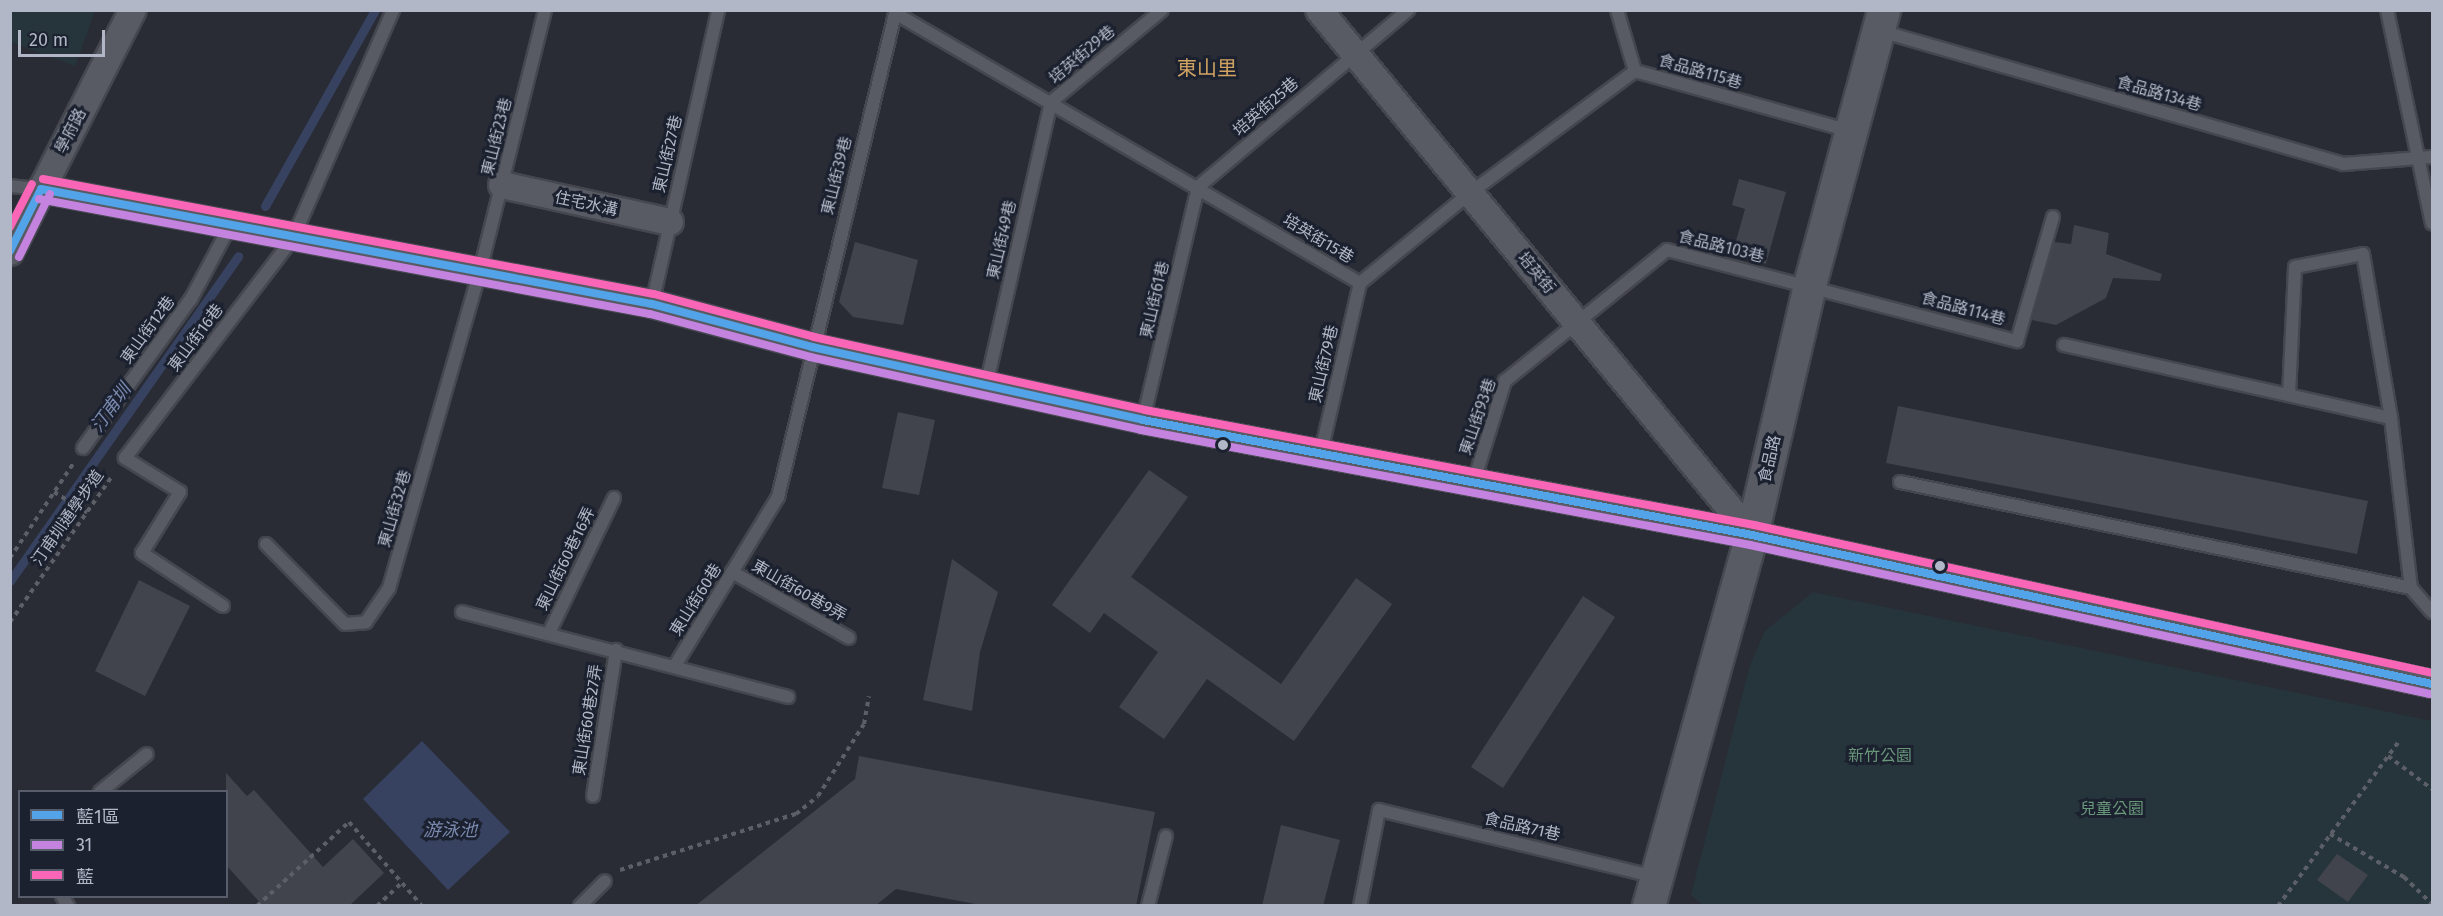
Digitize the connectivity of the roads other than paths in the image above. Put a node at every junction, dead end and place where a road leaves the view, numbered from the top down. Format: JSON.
{"nodes":[{"id":1,"x":133,"y":10,"type":"edge"},
{"id":2,"x":393,"y":10,"type":"edge"},
{"id":3,"x":545,"y":10,"type":"edge"},
{"id":4,"x":718,"y":10,"type":"edge"},
{"id":5,"x":1162,"y":10,"type":"edge"},
{"id":6,"x":1319,"y":10,"type":"edge"},
{"id":7,"x":1408,"y":10,"type":"edge"},
{"id":8,"x":1617,"y":10,"type":"edge"},
{"id":9,"x":2387,"y":10,"type":"edge"},
{"id":10,"x":896,"y":12,"type":"edge"},
{"id":11,"x":1881,"y":21,"type":"edge"},
{"id":12,"x":1354,"y":53,"type":"junction"},
{"id":13,"x":1635,"y":71,"type":"junction"},
{"id":14,"x":1051,"y":102,"type":"junction"},
{"id":15,"x":1851,"y":131,"type":"junction"},
{"id":16,"x":2427,"y":159,"type":"edge"},
{"id":17,"x":502,"y":185,"type":"junction"},
{"id":18,"x":10,"y":186,"type":"edge"},
{"id":19,"x":1198,"y":187,"type":"junction"},
{"id":20,"x":41,"y":189,"type":"junction"},
{"id":21,"x":1470,"y":193,"type":"junction"},
{"id":22,"x":2053,"y":217,"type":"dead end"},
{"id":23,"x":670,"y":222,"type":"junction"},
{"id":24,"x":2433,"y":223,"type":"edge"},
{"id":25,"x":231,"y":226,"type":"junction"},
{"id":26,"x":293,"y":238,"type":"junction"},
{"id":27,"x":10,"y":252,"type":"edge"},
{"id":28,"x":480,"y":271,"type":"junction"},
{"id":29,"x":1360,"y":284,"type":"junction"},
{"id":30,"x":1810,"y":285,"type":"junction"},
{"id":31,"x":652,"y":304,"type":"junction"},
{"id":32,"x":1577,"y":322,"type":"junction"},
{"id":33,"x":2064,"y":345,"type":"dead end"},
{"id":34,"x":812,"y":347,"type":"junction"},
{"id":35,"x":986,"y":386,"type":"junction"},
{"id":36,"x":2289,"y":395,"type":"junction"},
{"id":37,"x":2391,"y":418,"type":"junction"},
{"id":38,"x":1143,"y":420,"type":"junction"},
{"id":39,"x":83,"y":448,"type":"road end"},
{"id":40,"x":1321,"y":452,"type":"junction"},
{"id":41,"x":1474,"y":481,"type":"junction"},
{"id":42,"x":1900,"y":482,"type":"dead end"},
{"id":43,"x":614,"y":498,"type":"dead end"},
{"id":44,"x":1752,"y":535,"type":"junction"},
{"id":45,"x":266,"y":544,"type":"dead end"},
{"id":46,"x":732,"y":572,"type":"junction"},
{"id":47,"x":2411,"y":588,"type":"junction"},
{"id":48,"x":223,"y":606,"type":"dead end"},
{"id":49,"x":462,"y":612,"type":"dead end"},
{"id":50,"x":2433,"y":612,"type":"edge"},
{"id":51,"x":549,"y":633,"type":"junction"},
{"id":52,"x":849,"y":639,"type":"dead end"},
{"id":53,"x":616,"y":650,"type":"junction"},
{"id":54,"x":676,"y":664,"type":"junction"},
{"id":55,"x":2433,"y":684,"type":"edge"},
{"id":56,"x":788,"y":697,"type":"dead end"},
{"id":57,"x":147,"y":754,"type":"dead end"},
{"id":58,"x":102,"y":790,"type":"edge"},
{"id":59,"x":593,"y":796,"type":"dead end"},
{"id":60,"x":1166,"y":836,"type":"dead end"},
{"id":61,"x":605,"y":881,"type":"road end"},
{"id":62,"x":1653,"y":891,"type":"edge"},
{"id":63,"x":580,"y":906,"type":"edge"},
{"id":64,"x":1148,"y":906,"type":"edge"},
{"id":65,"x":1360,"y":906,"type":"edge"}],
"edges":[{"from":1,"to":20,"type":"street","name":"學府路"},
{"from":2,"to":26,"type":"lane","name":"東山街16巷"},
{"from":3,"to":17,"type":"lane","name":"東山街23巷"},
{"from":4,"to":23,"type":"lane","name":"東山街27巷"},
{"from":5,"to":14,"type":"lane","name":"培英街29巷"},
{"from":6,"to":12,"type":"street","name":"培英街"},
{"from":7,"to":12,"type":"lane","name":"培英街25巷"},
{"from":8,"to":13,"type":"lane"},
{"from":9,"to":16,"type":"lane"},
{"from":10,"to":14,"type":"lane","name":"培英街15巷"},
{"from":10,"to":34,"type":"lane","name":"東山街39巷"},
{"from":11,"to":15,"type":"street","name":"食品路"},
{"from":11,"to":16,"type":"lane","name":"食品路134巷"},
{"from":12,"to":19,"type":"lane","name":"培英街25巷"},
{"from":12,"to":21,"type":"street","name":"培英街"},
{"from":13,"to":15,"type":"lane","name":"食品路115巷"},
{"from":13,"to":21,"type":"lane","name":"食品路115巷"},
{"from":14,"to":19,"type":"lane","name":"培英街15巷"},
{"from":14,"to":35,"type":"lane","name":"東山街49巷"},
{"from":15,"to":30,"type":"street","name":"食品路"},
{"from":16,"to":24,"type":"lane"},
{"from":17,"to":23,"type":"street","name":"住宅水溝"},
{"from":17,"to":28,"type":"lane","name":"東山街23巷"},
{"from":18,"to":20,"type":"lane"},
{"from":19,"to":29,"type":"lane","name":"培英街15巷"},
{"from":19,"to":38,"type":"lane","name":"東山街61巷"},
{"from":20,"to":25,"type":"street"},
{"from":20,"to":27,"type":"street","name":"學府路"},
{"from":21,"to":29,"type":"lane","name":"培英街15巷"},
{"from":21,"to":32,"type":"street","name":"培英街"},
{"from":22,"to":30,"type":"lane","name":"食品路114巷"},
{"from":23,"to":31,"type":"lane","name":"東山街27巷"},
{"from":25,"to":26,"type":"street"},
{"from":25,"to":39,"type":"lane","name":"東山街12巷"},
{"from":26,"to":28,"type":"street"},
{"from":26,"to":48,"type":"lane","name":"東山街16巷"},
{"from":28,"to":31,"type":"street"},
{"from":28,"to":45,"type":"lane","name":"東山街32巷"},
{"from":29,"to":40,"type":"lane","name":"東山街79巷"},
{"from":30,"to":32,"type":"lane","name":"食品路103巷"},
{"from":30,"to":44,"type":"street","name":"食品路"},
{"from":31,"to":34,"type":"street"},
{"from":32,"to":41,"type":"lane","name":"東山街93巷"},
{"from":32,"to":44,"type":"street","name":"培英街"},
{"from":33,"to":36,"type":"lane"},
{"from":34,"to":35,"type":"street"},
{"from":34,"to":46,"type":"lane","name":"東山街60巷"},
{"from":35,"to":38,"type":"street"},
{"from":36,"to":37,"type":"lane"},
{"from":36,"to":37,"type":"lane"},
{"from":37,"to":47,"type":"lane"},
{"from":38,"to":40,"type":"street"},
{"from":40,"to":41,"type":"street"},
{"from":41,"to":44,"type":"street"},
{"from":42,"to":47,"type":"lane"},
{"from":43,"to":51,"type":"lane","name":"東山街60巷16弄"},
{"from":44,"to":55,"type":"street"},
{"from":44,"to":62,"type":"street","name":"食品路"},
{"from":46,"to":52,"type":"lane","name":"東山街60巷9弄"},
{"from":46,"to":54,"type":"lane","name":"東山街60巷"},
{"from":47,"to":50,"type":"lane"},
{"from":49,"to":51,"type":"lane"},
{"from":51,"to":53,"type":"lane"},
{"from":53,"to":54,"type":"lane"},
{"from":53,"to":59,"type":"lane","name":"東山街60巷27弄"},
{"from":54,"to":56,"type":"lane"},
{"from":57,"to":58,"type":"lane"},
{"from":60,"to":64,"type":"lane"},
{"from":61,"to":63,"type":"lane"},
{"from":62,"to":65,"type":"lane","name":"食品路71巷"}]}
